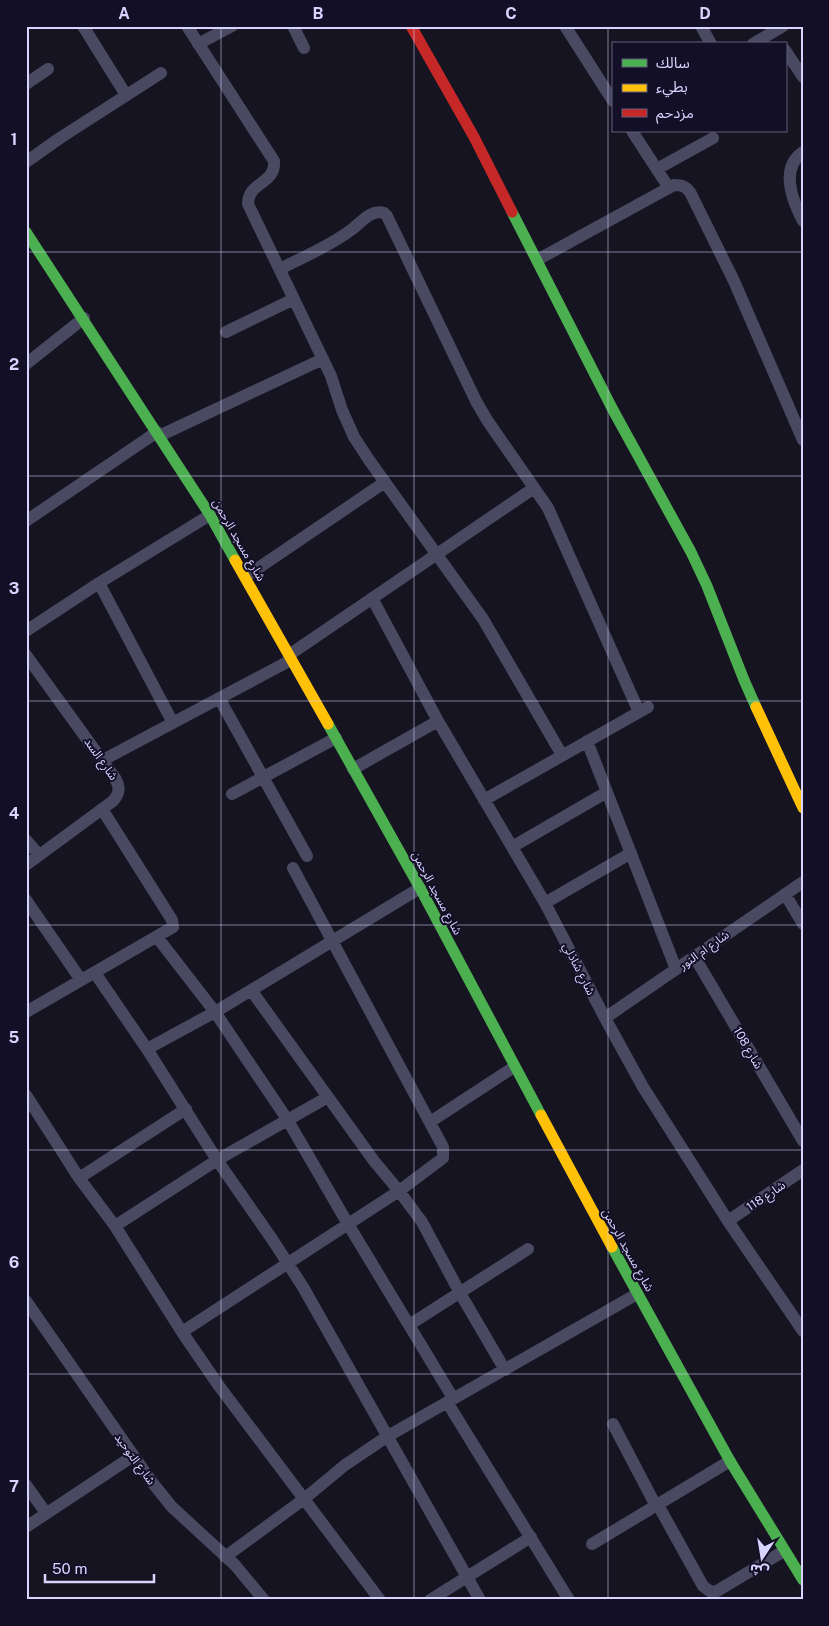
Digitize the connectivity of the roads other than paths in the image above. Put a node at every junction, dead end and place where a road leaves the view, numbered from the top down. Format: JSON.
{"nodes":[{"id":1,"x":83,"y":26,"type":"edge"},
{"id":2,"x":187,"y":26,"type":"edge"},
{"id":3,"x":232,"y":26,"type":"edge"},
{"id":4,"x":293,"y":26,"type":"edge"},
{"id":5,"x":410,"y":26,"type":"edge"},
{"id":6,"x":565,"y":26,"type":"edge"},
{"id":7,"x":702,"y":26,"type":"edge"},
{"id":8,"x":778,"y":29,"type":"edge"},
{"id":9,"x":710,"y":42,"type":"edge"},
{"id":10,"x":757,"y":42,"type":"edge"},
{"id":11,"x":781,"y":42,"type":"edge"},
{"id":12,"x":198,"y":44,"type":"junction"},
{"id":13,"x":304,"y":48,"type":"dead end"},
{"id":14,"x":786,"y":52,"type":"edge"},
{"id":15,"x":48,"y":69,"type":"dead end"},
{"id":16,"x":161,"y":73,"type":"dead end"},
{"id":17,"x":803,"y":77,"type":"edge"},
{"id":18,"x":27,"y":82,"type":"edge"},
{"id":19,"x":126,"y":95,"type":"junction"},
{"id":20,"x":612,"y":99,"type":"edge"},
{"id":21,"x":633,"y":132,"type":"edge"},
{"id":22,"x":713,"y":138,"type":"dead end"},
{"id":23,"x":803,"y":152,"type":"edge"},
{"id":24,"x":26,"y":162,"type":"edge"},
{"id":25,"x":657,"y":169,"type":"junction"},
{"id":26,"x":669,"y":188,"type":"junction"},
{"id":27,"x":803,"y":221,"type":"edge"},
{"id":28,"x":28,"y":240,"type":"edge"},
{"id":29,"x":537,"y":260,"type":"junction"},
{"id":30,"x":280,"y":269,"type":"junction"},
{"id":31,"x":294,"y":299,"type":"junction"},
{"id":32,"x":84,"y":318,"type":"junction"},
{"id":33,"x":226,"y":332,"type":"dead end"},
{"id":34,"x":323,"y":359,"type":"junction"},
{"id":35,"x":26,"y":364,"type":"edge"},
{"id":36,"x":158,"y":434,"type":"junction"},
{"id":37,"x":803,"y":440,"type":"edge"},
{"id":38,"x":385,"y":482,"type":"junction"},
{"id":39,"x":534,"y":488,"type":"junction"},
{"id":40,"x":210,"y":515,"type":"junction"},
{"id":41,"x":26,"y":521,"type":"edge"},
{"id":42,"x":437,"y":554,"type":"junction"},
{"id":43,"x":245,"y":577,"type":"junction"},
{"id":44,"x":99,"y":583,"type":"junction"},
{"id":45,"x":372,"y":598,"type":"junction"},
{"id":46,"x":26,"y":631,"type":"edge"},
{"id":47,"x":26,"y":655,"type":"edge"},
{"id":48,"x":290,"y":658,"type":"junction"},
{"id":49,"x":219,"y":698,"type":"junction"},
{"id":50,"x":438,"y":721,"type":"junction"},
{"id":51,"x":173,"y":723,"type":"junction"},
{"id":52,"x":336,"y":738,"type":"junction"},
{"id":53,"x":587,"y":741,"type":"junction"},
{"id":54,"x":562,"y":756,"type":"junction"},
{"id":55,"x":103,"y":760,"type":"junction"},
{"id":56,"x":353,"y":769,"type":"junction"},
{"id":57,"x":263,"y":777,"type":"junction"},
{"id":58,"x":607,"y":792,"type":"junction"},
{"id":59,"x":232,"y":794,"type":"dead end"},
{"id":60,"x":484,"y":800,"type":"junction"},
{"id":61,"x":803,"y":808,"type":"edge"},
{"id":62,"x":102,"y":809,"type":"junction"},
{"id":63,"x":26,"y":840,"type":"edge"},
{"id":64,"x":512,"y":847,"type":"junction"},
{"id":65,"x":631,"y":853,"type":"junction"},
{"id":66,"x":39,"y":855,"type":"junction"},
{"id":67,"x":307,"y":856,"type":"dead end"},
{"id":68,"x":26,"y":865,"type":"edge"},
{"id":69,"x":293,"y":868,"type":"dead end"},
{"id":70,"x":803,"y":882,"type":"edge"},
{"id":71,"x":420,"y":888,"type":"junction"},
{"id":72,"x":785,"y":894,"type":"junction"},
{"id":73,"x":26,"y":900,"type":"edge"},
{"id":74,"x":545,"y":903,"type":"junction"},
{"id":75,"x":803,"y":924,"type":"edge"},
{"id":76,"x":157,"y":937,"type":"junction"},
{"id":77,"x":332,"y":941,"type":"junction"},
{"id":78,"x":694,"y":956,"type":"junction"},
{"id":79,"x":676,"y":969,"type":"junction"},
{"id":80,"x":95,"y":973,"type":"junction"},
{"id":81,"x":82,"y":980,"type":"junction"},
{"id":82,"x":251,"y":990,"type":"junction"},
{"id":83,"x":26,"y":1012,"type":"edge"},
{"id":84,"x":215,"y":1012,"type":"junction"},
{"id":85,"x":605,"y":1018,"type":"junction"},
{"id":86,"x":147,"y":1049,"type":"junction"},
{"id":87,"x":514,"y":1068,"type":"junction"},
{"id":88,"x":26,"y":1095,"type":"edge"},
{"id":89,"x":328,"y":1097,"type":"junction"},
{"id":90,"x":186,"y":1109,"type":"junction"},
{"id":91,"x":287,"y":1119,"type":"junction"},
{"id":92,"x":430,"y":1122,"type":"junction"},
{"id":93,"x":803,"y":1141,"type":"edge"},
{"id":94,"x":217,"y":1160,"type":"junction"},
{"id":95,"x":803,"y":1170,"type":"edge"},
{"id":96,"x":79,"y":1178,"type":"junction"},
{"id":97,"x":399,"y":1191,"type":"junction"},
{"id":98,"x":728,"y":1221,"type":"junction"},
{"id":99,"x":348,"y":1224,"type":"junction"},
{"id":100,"x":115,"y":1226,"type":"junction"},
{"id":101,"x":528,"y":1249,"type":"dead end"},
{"id":102,"x":288,"y":1263,"type":"junction"},
{"id":103,"x":460,"y":1293,"type":"junction"},
{"id":104,"x":637,"y":1294,"type":"junction"},
{"id":105,"x":26,"y":1301,"type":"edge"},
{"id":106,"x":409,"y":1325,"type":"junction"},
{"id":107,"x":803,"y":1331,"type":"edge"},
{"id":108,"x":182,"y":1332,"type":"junction"},
{"id":109,"x":505,"y":1370,"type":"junction"},
{"id":110,"x":450,"y":1400,"type":"junction"},
{"id":111,"x":613,"y":1424,"type":"dead end"},
{"id":112,"x":388,"y":1436,"type":"junction"},
{"id":113,"x":132,"y":1456,"type":"junction"},
{"id":114,"x":730,"y":1461,"type":"junction"},
{"id":115,"x":26,"y":1485,"type":"edge"},
{"id":116,"x":304,"y":1499,"type":"junction"},
{"id":117,"x":657,"y":1505,"type":"junction"},
{"id":118,"x":46,"y":1513,"type":"junction"},
{"id":119,"x":26,"y":1527,"type":"edge"},
{"id":120,"x":531,"y":1537,"type":"junction"},
{"id":121,"x":592,"y":1544,"type":"dead end"},
{"id":122,"x":784,"y":1551,"type":"junction"},
{"id":123,"x":225,"y":1557,"type":"junction"},
{"id":124,"x":467,"y":1576,"type":"junction"},
{"id":125,"x":803,"y":1580,"type":"edge"},
{"id":126,"x":264,"y":1600,"type":"edge"},
{"id":127,"x":380,"y":1600,"type":"edge"},
{"id":128,"x":430,"y":1600,"type":"edge"},
{"id":129,"x":480,"y":1600,"type":"edge"},
{"id":130,"x":569,"y":1600,"type":"edge"}],
"edges":[{"from":1,"to":19,"type":"street"},
{"from":2,"to":12,"type":"street"},
{"from":3,"to":12,"type":"street"},
{"from":4,"to":13,"type":"street"},
{"from":5,"to":29,"type":"street"},
{"from":6,"to":20,"type":"street"},
{"from":7,"to":9,"type":"street"},
{"from":8,"to":10,"type":"street"},
{"from":8,"to":11,"type":"street"},
{"from":12,"to":30,"type":"street"},
{"from":14,"to":17,"type":"street"},
{"from":15,"to":18,"type":"street"},
{"from":16,"to":19,"type":"street"},
{"from":19,"to":24,"type":"street"},
{"from":21,"to":25,"type":"street"},
{"from":22,"to":25,"type":"street"},
{"from":23,"to":27,"type":"street"},
{"from":25,"to":26,"type":"street"},
{"from":26,"to":29,"type":"street"},
{"from":26,"to":37,"type":"street"},
{"from":28,"to":32,"type":"street","name":"شارع مسجد الرحمن"},
{"from":29,"to":61,"type":"street"},
{"from":30,"to":31,"type":"street"},
{"from":30,"to":39,"type":"street"},
{"from":31,"to":33,"type":"street"},
{"from":31,"to":34,"type":"street"},
{"from":32,"to":35,"type":"street"},
{"from":32,"to":36,"type":"street","name":"شارع مسجد الرحمن"},
{"from":34,"to":36,"type":"street"},
{"from":34,"to":38,"type":"street"},
{"from":36,"to":40,"type":"street","name":"شارع مسجد الرحمن"},
{"from":36,"to":41,"type":"street"},
{"from":38,"to":42,"type":"street"},
{"from":38,"to":43,"type":"street"},
{"from":39,"to":42,"type":"street"},
{"from":39,"to":53,"type":"street"},
{"from":40,"to":43,"type":"street","name":"شارع مسجد الرحمن"},
{"from":40,"to":44,"type":"street"},
{"from":42,"to":45,"type":"street"},
{"from":42,"to":54,"type":"street"},
{"from":43,"to":48,"type":"street","name":"شارع مسجد الرحمن"},
{"from":44,"to":46,"type":"street"},
{"from":44,"to":51,"type":"street"},
{"from":45,"to":48,"type":"street"},
{"from":45,"to":50,"type":"street","name":"شارع شاذلي"},
{"from":47,"to":55,"type":"street","name":"شارع السد"},
{"from":48,"to":49,"type":"street"},
{"from":48,"to":52,"type":"street","name":"شارع مسجد الرحمن"},
{"from":49,"to":51,"type":"street"},
{"from":49,"to":57,"type":"street"},
{"from":50,"to":56,"type":"street"},
{"from":50,"to":60,"type":"street","name":"شارع شاذلي"},
{"from":51,"to":55,"type":"street"},
{"from":52,"to":56,"type":"street","name":"شارع مسجد الرحمن"},
{"from":52,"to":57,"type":"street"},
{"from":53,"to":54,"type":"street"},
{"from":53,"to":58,"type":"street"},
{"from":54,"to":60,"type":"street"},
{"from":55,"to":62,"type":"street","name":"شارع السد"},
{"from":56,"to":71,"type":"street","name":"شارع مسجد الرحمن"},
{"from":57,"to":59,"type":"street"},
{"from":57,"to":67,"type":"street"},
{"from":58,"to":64,"type":"street"},
{"from":58,"to":65,"type":"street"},
{"from":60,"to":64,"type":"street","name":"شارع شاذلي"},
{"from":62,"to":66,"type":"street","name":"شارع السد"},
{"from":62,"to":76,"type":"street"},
{"from":63,"to":66,"type":"street"},
{"from":64,"to":74,"type":"street","name":"شارع شاذلي"},
{"from":65,"to":74,"type":"street"},
{"from":65,"to":79,"type":"street"},
{"from":66,"to":68,"type":"street","name":"شارع السد"},
{"from":69,"to":77,"type":"street"},
{"from":70,"to":72,"type":"street","name":"شارع ام النور"},
{"from":71,"to":77,"type":"street"},
{"from":71,"to":87,"type":"street","name":"شارع مسجد الرحمن"},
{"from":72,"to":75,"type":"street"},
{"from":72,"to":78,"type":"street","name":"شارع ام النور"},
{"from":73,"to":81,"type":"street"},
{"from":74,"to":85,"type":"street","name":"شارع شاذلي"},
{"from":76,"to":80,"type":"street"},
{"from":76,"to":84,"type":"street"},
{"from":77,"to":82,"type":"street"},
{"from":77,"to":92,"type":"street"},
{"from":78,"to":79,"type":"street","name":"شارع ام النور"},
{"from":78,"to":93,"type":"street","name":"شارع 108"},
{"from":79,"to":85,"type":"street","name":"شارع ام النور"},
{"from":80,"to":81,"type":"street"},
{"from":80,"to":86,"type":"street"},
{"from":81,"to":83,"type":"street"},
{"from":82,"to":84,"type":"street"},
{"from":82,"to":89,"type":"street"},
{"from":84,"to":86,"type":"street"},
{"from":84,"to":91,"type":"street"},
{"from":85,"to":98,"type":"street","name":"شارع شاذلي"},
{"from":86,"to":90,"type":"street"},
{"from":87,"to":92,"type":"street"},
{"from":87,"to":104,"type":"street","name":"شارع مسجد الرحمن"},
{"from":88,"to":96,"type":"street"},
{"from":89,"to":91,"type":"street"},
{"from":89,"to":97,"type":"street"},
{"from":90,"to":94,"type":"street"},
{"from":90,"to":96,"type":"street"},
{"from":91,"to":94,"type":"street"},
{"from":91,"to":99,"type":"street"},
{"from":92,"to":97,"type":"street"},
{"from":94,"to":100,"type":"street"},
{"from":94,"to":102,"type":"street"},
{"from":95,"to":98,"type":"street","name":"شارع 118"},
{"from":96,"to":100,"type":"street"},
{"from":97,"to":99,"type":"street"},
{"from":97,"to":103,"type":"street"},
{"from":98,"to":107,"type":"street","name":"شارع شاذلي"},
{"from":99,"to":102,"type":"street"},
{"from":99,"to":106,"type":"street"},
{"from":100,"to":108,"type":"street"},
{"from":101,"to":103,"type":"street"},
{"from":102,"to":108,"type":"street"},
{"from":102,"to":112,"type":"street"},
{"from":103,"to":106,"type":"street"},
{"from":103,"to":109,"type":"street"},
{"from":104,"to":109,"type":"street"},
{"from":104,"to":114,"type":"street","name":"شارع مسجد الرحمن"},
{"from":105,"to":113,"type":"street","name":"شارع التوحيد"},
{"from":106,"to":110,"type":"street"},
{"from":108,"to":116,"type":"street"},
{"from":109,"to":110,"type":"street"},
{"from":110,"to":112,"type":"street"},
{"from":110,"to":120,"type":"street"},
{"from":111,"to":117,"type":"street"},
{"from":112,"to":116,"type":"street"},
{"from":112,"to":124,"type":"street"},
{"from":113,"to":118,"type":"street"},
{"from":113,"to":123,"type":"street","name":"شارع التوحيد"},
{"from":114,"to":117,"type":"street"},
{"from":114,"to":122,"type":"street","name":"شارع مسجد الرحمن"},
{"from":115,"to":118,"type":"street"},
{"from":116,"to":123,"type":"street"},
{"from":116,"to":127,"type":"street"},
{"from":117,"to":121,"type":"street"},
{"from":117,"to":122,"type":"street"},
{"from":118,"to":119,"type":"street"},
{"from":120,"to":124,"type":"street"},
{"from":120,"to":130,"type":"street"},
{"from":122,"to":125,"type":"street","name":"شارع مسجد الرحمن"},
{"from":123,"to":126,"type":"street","name":"شارع التوحيد"},
{"from":124,"to":128,"type":"street"},
{"from":124,"to":129,"type":"street"}]}
